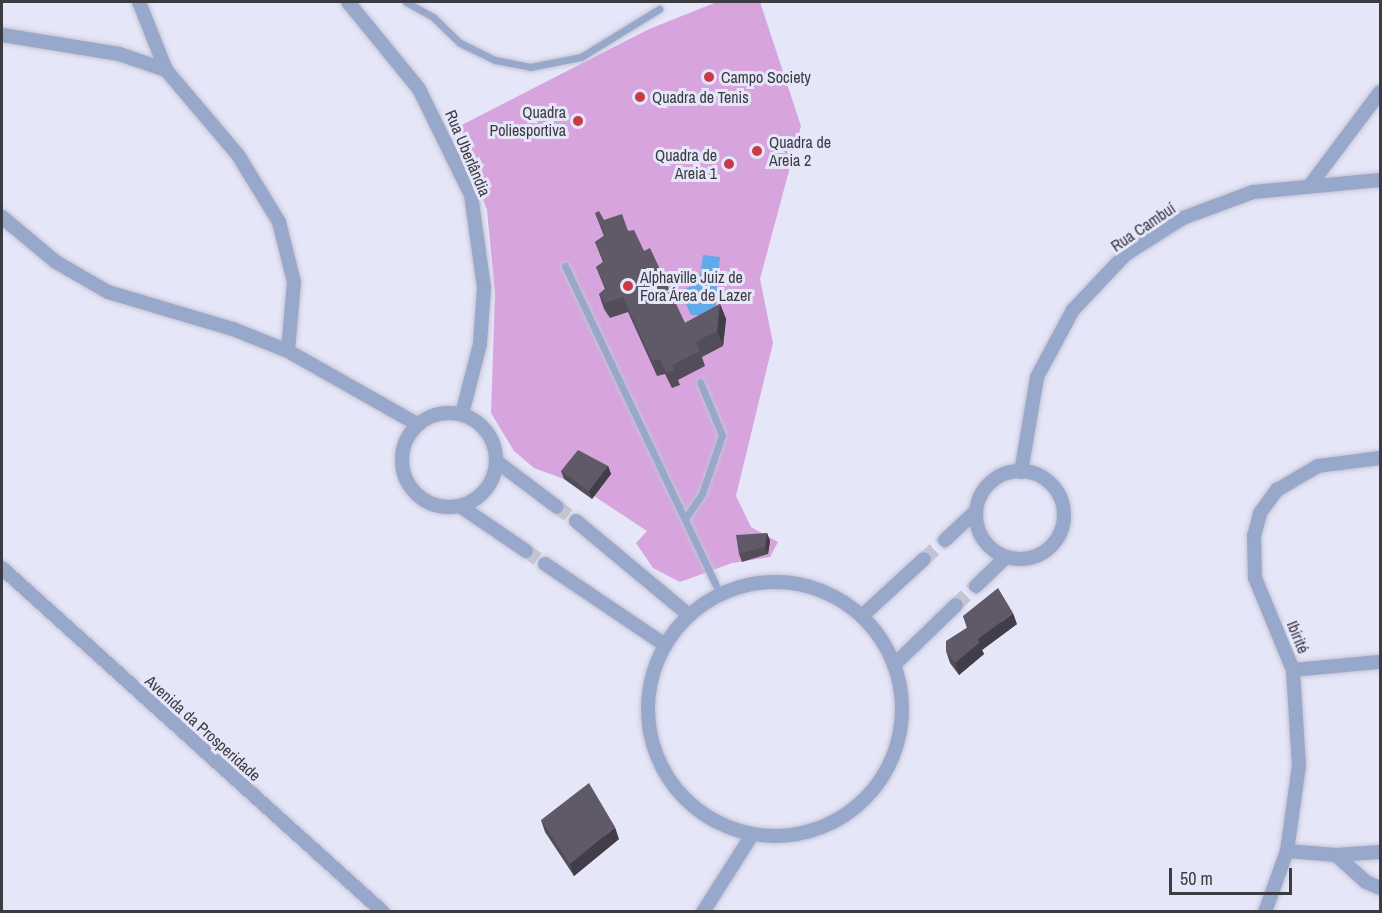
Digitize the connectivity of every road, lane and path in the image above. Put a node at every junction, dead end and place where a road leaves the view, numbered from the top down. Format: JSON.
{"nodes":[{"id":1,"x":140,"y":2,"type":"edge"},
{"id":2,"x":348,"y":2,"type":"edge"},
{"id":3,"x":406,"y":2,"type":"edge"},
{"id":4,"x":659,"y":9,"type":"dead end"},
{"id":5,"x":2,"y":35,"type":"edge"},
{"id":6,"x":166,"y":70,"type":"junction"},
{"id":7,"x":1380,"y":92,"type":"edge"},
{"id":8,"x":1380,"y":180,"type":"edge"},
{"id":9,"x":1311,"y":184,"type":"junction"},
{"id":10,"x":2,"y":217,"type":"edge"},
{"id":11,"x":565,"y":266,"type":"dead end"},
{"id":12,"x":288,"y":351,"type":"junction"},
{"id":13,"x":700,"y":382,"type":"dead end"},
{"id":14,"x":462,"y":414,"type":"junction"},
{"id":15,"x":417,"y":424,"type":"junction"},
{"id":16,"x":1380,"y":458,"type":"edge"},
{"id":17,"x":496,"y":461,"type":"junction"},
{"id":18,"x":1021,"y":472,"type":"junction"},
{"id":19,"x":460,"y":507,"type":"junction"},
{"id":20,"x":557,"y":507,"type":"tunnel mouth"},
{"id":21,"x":976,"y":511,"type":"junction"},
{"id":22,"x":685,"y":519,"type":"junction"},
{"id":23,"x":576,"y":521,"type":"tunnel mouth"},
{"id":24,"x":945,"y":540,"type":"tunnel mouth"},
{"id":25,"x":525,"y":551,"type":"tunnel mouth"},
{"id":26,"x":1006,"y":557,"type":"junction"},
{"id":27,"x":924,"y":559,"type":"tunnel mouth"},
{"id":28,"x":545,"y":564,"type":"tunnel mouth"},
{"id":29,"x":2,"y":568,"type":"edge"},
{"id":30,"x":976,"y":586,"type":"tunnel mouth"},
{"id":31,"x":720,"y":594,"type":"junction"},
{"id":32,"x":956,"y":605,"type":"tunnel mouth"},
{"id":33,"x":688,"y":615,"type":"junction"},
{"id":34,"x":862,"y":616,"type":"junction"},
{"id":35,"x":665,"y":645,"type":"junction"},
{"id":36,"x":1380,"y":662,"type":"edge"},
{"id":37,"x":894,"y":665,"type":"junction"},
{"id":38,"x":1293,"y":670,"type":"junction"},
{"id":39,"x":752,"y":835,"type":"junction"},
{"id":40,"x":1287,"y":851,"type":"junction"},
{"id":41,"x":1380,"y":852,"type":"edge"},
{"id":42,"x":1336,"y":855,"type":"junction"},
{"id":43,"x":1380,"y":888,"type":"edge"},
{"id":44,"x":383,"y":912,"type":"edge"},
{"id":45,"x":703,"y":912,"type":"edge"},
{"id":46,"x":1265,"y":912,"type":"edge"}],
"edges":[{"from":1,"to":6,"type":"street"},
{"from":2,"to":14,"type":"street","name":"Rua Uberlândia"},
{"from":3,"to":4,"type":"lane"},
{"from":5,"to":6,"type":"street"},
{"from":6,"to":12,"type":"street"},
{"from":7,"to":9,"type":"street"},
{"from":8,"to":9,"type":"street","name":"Rua Cambuí"},
{"from":9,"to":18,"type":"street","name":"Rua Cambuí"},
{"from":10,"to":12,"type":"street"},
{"from":11,"to":22,"type":"lane"},
{"from":12,"to":15,"type":"street"},
{"from":13,"to":22,"type":"lane"},
{"from":14,"to":15,"type":"street"},
{"from":14,"to":17,"type":"street"},
{"from":15,"to":19,"type":"street"},
{"from":16,"to":38,"type":"street","name":"Ibirité"},
{"from":17,"to":19,"type":"street"},
{"from":17,"to":20,"type":"street"},
{"from":18,"to":21,"type":"street"},
{"from":18,"to":26,"type":"street"},
{"from":19,"to":25,"type":"street"},
{"from":21,"to":24,"type":"street"},
{"from":21,"to":26,"type":"street"},
{"from":22,"to":31,"type":"lane"},
{"from":23,"to":33,"type":"street"},
{"from":26,"to":30,"type":"street"},
{"from":27,"to":34,"type":"street"},
{"from":28,"to":35,"type":"street"},
{"from":29,"to":44,"type":"street","name":"Avenida da Prosperidade"},
{"from":31,"to":33,"type":"street"},
{"from":31,"to":34,"type":"street"},
{"from":32,"to":37,"type":"street"},
{"from":33,"to":35,"type":"street"},
{"from":34,"to":37,"type":"street"},
{"from":35,"to":39,"type":"street"},
{"from":36,"to":38,"type":"street"},
{"from":37,"to":39,"type":"street"},
{"from":38,"to":40,"type":"street","name":"Ibirité"},
{"from":39,"to":45,"type":"street"},
{"from":40,"to":42,"type":"street"},
{"from":40,"to":46,"type":"street","name":"Ibirité"},
{"from":41,"to":42,"type":"street"},
{"from":42,"to":43,"type":"street"}]}
